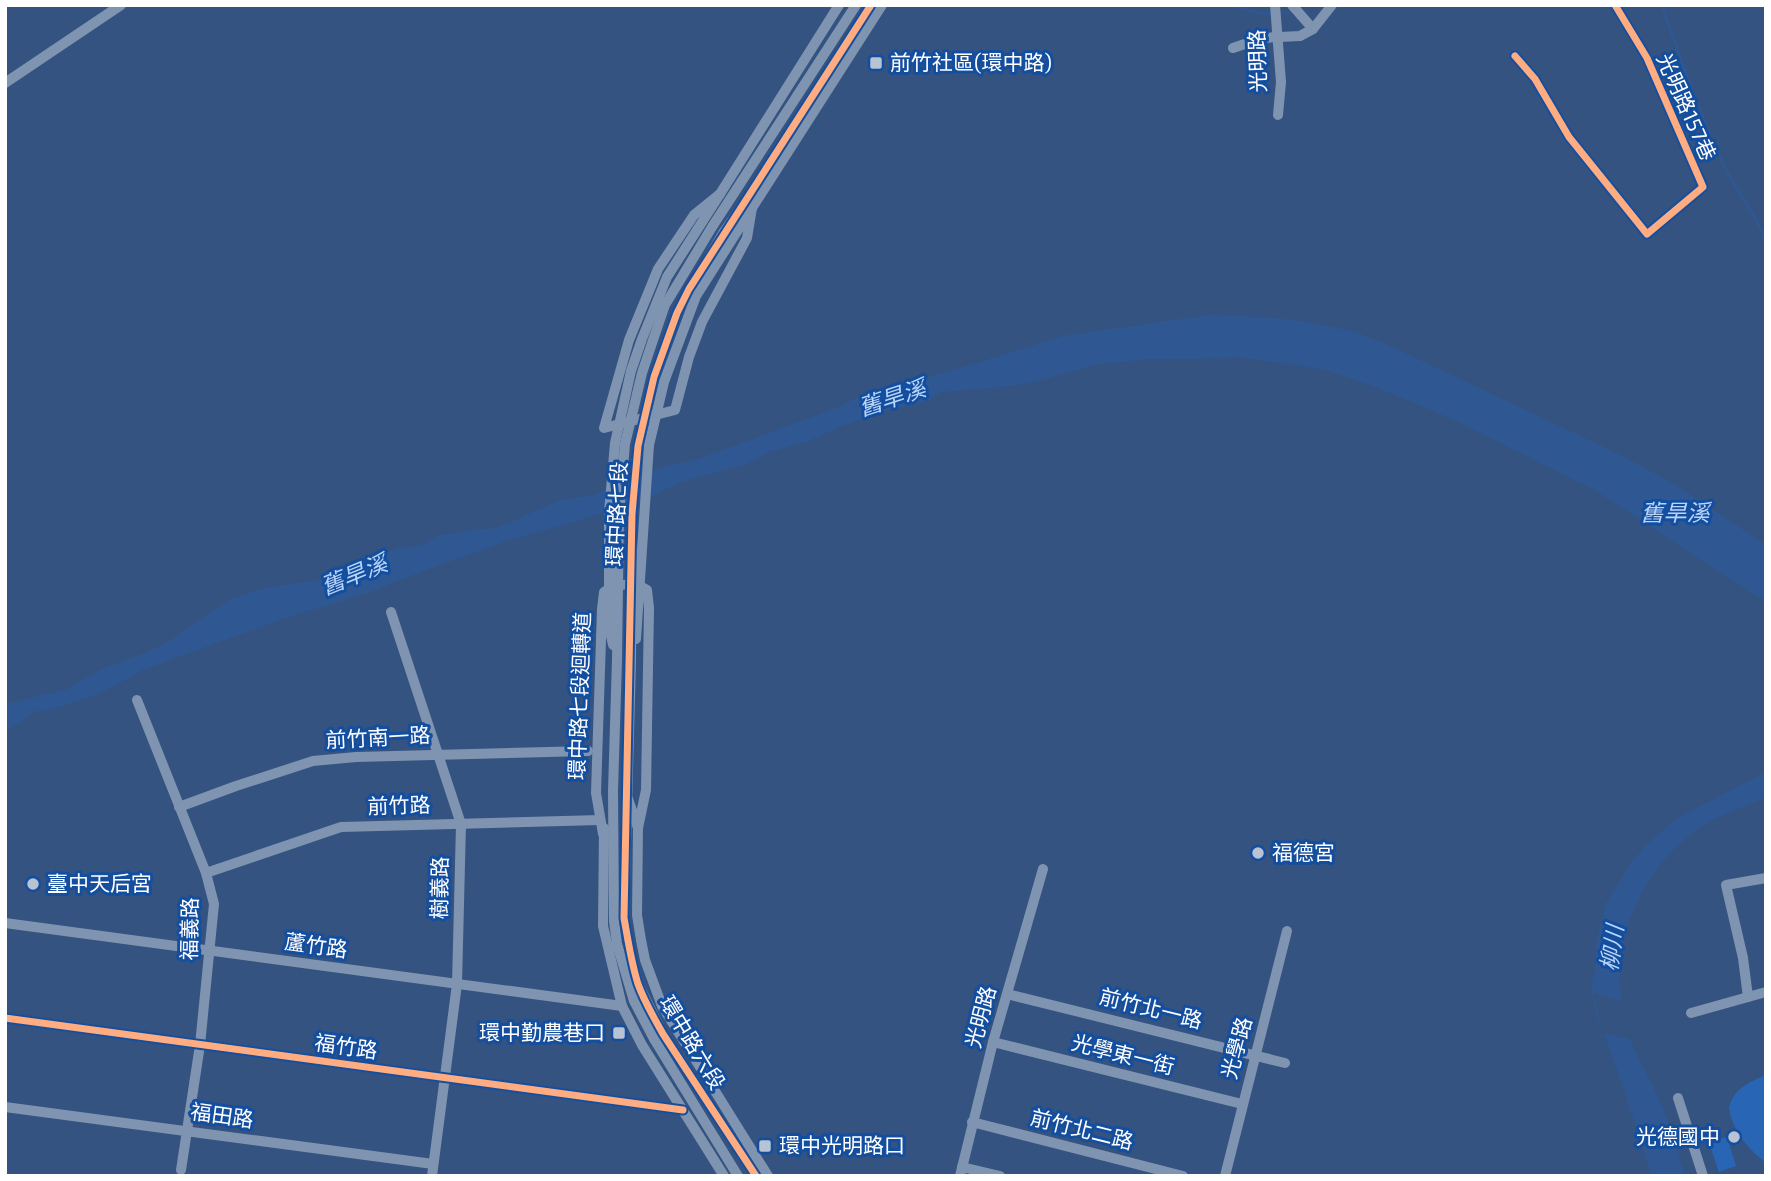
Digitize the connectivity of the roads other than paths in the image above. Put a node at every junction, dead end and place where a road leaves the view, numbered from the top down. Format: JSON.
{"nodes":[{"id":1,"x":121,"y":5,"type":"edge"},
{"id":2,"x":839,"y":5,"type":"edge"},
{"id":3,"x":856,"y":5,"type":"edge"},
{"id":4,"x":871,"y":5,"type":"edge"},
{"id":5,"x":882,"y":5,"type":"edge"},
{"id":6,"x":1275,"y":5,"type":"edge"},
{"id":7,"x":1292,"y":5,"type":"edge"},
{"id":8,"x":1332,"y":5,"type":"edge"},
{"id":9,"x":1615,"y":5,"type":"edge"},
{"id":10,"x":1311,"y":27,"type":"junction"},
{"id":11,"x":1278,"y":38,"type":"junction"},
{"id":12,"x":1233,"y":48,"type":"dead end"},
{"id":13,"x":1514,"y":56,"type":"dead end"},
{"id":14,"x":5,"y":83,"type":"edge"},
{"id":15,"x":1278,"y":115,"type":"dead end"},
{"id":16,"x":720,"y":194,"type":"junction"},
{"id":17,"x":752,"y":208,"type":"junction"},
{"id":18,"x":391,"y":612,"type":"dead end"},
{"id":19,"x":617,"y":659,"type":"junction"},
{"id":20,"x":631,"y":660,"type":"junction"},
{"id":21,"x":137,"y":700,"type":"dead end"},
{"id":22,"x":588,"y":751,"type":"dead end"},
{"id":23,"x":439,"y":754,"type":"junction"},
{"id":24,"x":613,"y":791,"type":"junction"},
{"id":25,"x":626,"y":792,"type":"junction"},
{"id":26,"x":179,"y":807,"type":"junction"},
{"id":27,"x":600,"y":820,"type":"junction"},
{"id":28,"x":461,"y":824,"type":"junction"},
{"id":29,"x":638,"y":828,"type":"junction"},
{"id":30,"x":603,"y":834,"type":"junction"},
{"id":31,"x":1042,"y":869,"type":"dead end"},
{"id":32,"x":206,"y":873,"type":"junction"},
{"id":33,"x":1766,"y":878,"type":"edge"},
{"id":34,"x":619,"y":919,"type":"junction"},
{"id":35,"x":5,"y":923,"type":"edge"},
{"id":36,"x":603,"y":926,"type":"joint"},
{"id":37,"x":1287,"y":931,"type":"dead end"},
{"id":38,"x":210,"y":951,"type":"junction"},
{"id":39,"x":457,"y":984,"type":"junction"},
{"id":40,"x":1766,"y":992,"type":"edge"},
{"id":41,"x":1007,"y":994,"type":"junction"},
{"id":42,"x":1748,"y":997,"type":"junction"},
{"id":43,"x":622,"y":1006,"type":"junction"},
{"id":44,"x":1691,"y":1013,"type":"dead end"},
{"id":45,"x":5,"y":1018,"type":"edge"},
{"id":46,"x":993,"y":1042,"type":"junction"},
{"id":47,"x":200,"y":1045,"type":"junction"},
{"id":48,"x":1256,"y":1055,"type":"junction"},
{"id":49,"x":1285,"y":1063,"type":"dead end"},
{"id":50,"x":445,"y":1078,"type":"junction"},
{"id":51,"x":1678,"y":1098,"type":"dead end"},
{"id":52,"x":1242,"y":1104,"type":"junction"},
{"id":53,"x":5,"y":1107,"type":"edge"},
{"id":54,"x":683,"y":1110,"type":"junction"},
{"id":55,"x":972,"y":1122,"type":"junction"},
{"id":56,"x":187,"y":1131,"type":"junction"},
{"id":57,"x":433,"y":1164,"type":"junction"},
{"id":58,"x":181,"y":1170,"type":"dead end"},
{"id":59,"x":961,"y":1172,"type":"edge"},
{"id":60,"x":763,"y":1175,"type":"edge"},
{"id":61,"x":432,"y":1176,"type":"edge"},
{"id":62,"x":724,"y":1176,"type":"edge"},
{"id":63,"x":738,"y":1176,"type":"edge"},
{"id":64,"x":1000,"y":1176,"type":"edge"},
{"id":65,"x":1183,"y":1176,"type":"edge"},
{"id":66,"x":1225,"y":1176,"type":"edge"},
{"id":67,"x":1703,"y":1176,"type":"edge"}],
"edges":[{"from":1,"to":14,"type":"street"},
{"from":2,"to":16,"type":"street","name":"環中路七段"},
{"from":3,"to":19,"type":"street","name":"環中路七段","bridge":true},
{"from":4,"to":20,"type":"street","name":"環中路七段","bridge":true},
{"from":5,"to":17,"type":"street","name":"環中路七段"},
{"from":6,"to":11,"type":"street","name":"光明路"},
{"from":7,"to":10,"type":"street"},
{"from":8,"to":10,"type":"street"},
{"from":9,"to":13,"type":"street","name":"光明路157巷"},
{"from":10,"to":11,"type":"street"},
{"from":11,"to":12,"type":"street"},
{"from":11,"to":15,"type":"street","name":"光明路"},
{"from":16,"to":17,"type":"street"},
{"from":16,"to":19,"type":"street","name":"環中路七段","bridge":true},
{"from":17,"to":20,"type":"street","name":"環中路七段","bridge":true},
{"from":18,"to":23,"type":"street","name":"樹義路"},
{"from":19,"to":24,"type":"street","name":"環中路七段"},
{"from":20,"to":25,"type":"street","name":"環中路七段"},
{"from":21,"to":26,"type":"street","name":"福義路"},
{"from":22,"to":23,"type":"street","name":"前竹南一路"},
{"from":23,"to":26,"type":"street","name":"前竹南一路"},
{"from":23,"to":28,"type":"street","name":"樹義路"},
{"from":24,"to":30,"type":"street","name":"環中路七段"},
{"from":24,"to":34,"type":"street","name":"環中路七段"},
{"from":25,"to":29,"type":"street","name":"環中路七段"},
{"from":25,"to":34,"type":"street","name":"環中路七段"},
{"from":26,"to":32,"type":"street","name":"福義路"},
{"from":27,"to":28,"type":"street","name":"前竹路"},
{"from":27,"to":29,"type":"street","name":"環中路七段迴轉道"},
{"from":27,"to":30,"type":"street","name":"環中路七段迴轉道"},
{"from":28,"to":32,"type":"street","name":"前竹路"},
{"from":28,"to":39,"type":"street","name":"樹義路"},
{"from":29,"to":60,"type":"street","name":"環中路七段"},
{"from":30,"to":36,"type":"street","name":"環中路七段"},
{"from":31,"to":41,"type":"street","name":"光明路"},
{"from":32,"to":38,"type":"street","name":"福義路"},
{"from":33,"to":42,"type":"street"},
{"from":34,"to":60,"type":"street","name":"環中路六段"},
{"from":34,"to":63,"type":"street","name":"環中路六段"},
{"from":35,"to":38,"type":"street","name":"蘆竹路"},
{"from":36,"to":43,"type":"street","name":"環中路六段"},
{"from":37,"to":48,"type":"street","name":"光學路"},
{"from":38,"to":39,"type":"street","name":"蘆竹路"},
{"from":38,"to":47,"type":"street","name":"福義路"},
{"from":39,"to":43,"type":"street","name":"蘆竹路"},
{"from":39,"to":50,"type":"street","name":"樹義路"},
{"from":40,"to":42,"type":"street"},
{"from":41,"to":46,"type":"street","name":"光明路"},
{"from":41,"to":48,"type":"street","name":"前竹北一路"},
{"from":42,"to":44,"type":"street"},
{"from":43,"to":54,"type":"street","name":"環中路六段"},
{"from":45,"to":47,"type":"street","name":"福竹路"},
{"from":46,"to":52,"type":"street","name":"光學東一街"},
{"from":46,"to":55,"type":"street","name":"光明路"},
{"from":47,"to":50,"type":"street","name":"福竹路"},
{"from":47,"to":56,"type":"street","name":"福義路"},
{"from":48,"to":49,"type":"street","name":"前竹北一路"},
{"from":48,"to":52,"type":"street","name":"光學路"},
{"from":50,"to":54,"type":"street","name":"福竹路"},
{"from":50,"to":57,"type":"street","name":"樹義路"},
{"from":51,"to":67,"type":"street"},
{"from":52,"to":66,"type":"street","name":"光學路"},
{"from":53,"to":56,"type":"street","name":"福田路"},
{"from":54,"to":62,"type":"street","name":"環中路六段"},
{"from":55,"to":59,"type":"street","name":"光明路"},
{"from":55,"to":65,"type":"street","name":"前竹北二路"},
{"from":56,"to":57,"type":"street","name":"福田路"},
{"from":56,"to":58,"type":"street","name":"福義路"},
{"from":57,"to":61,"type":"street","name":"樹義路"},
{"from":59,"to":64,"type":"street"}]}
